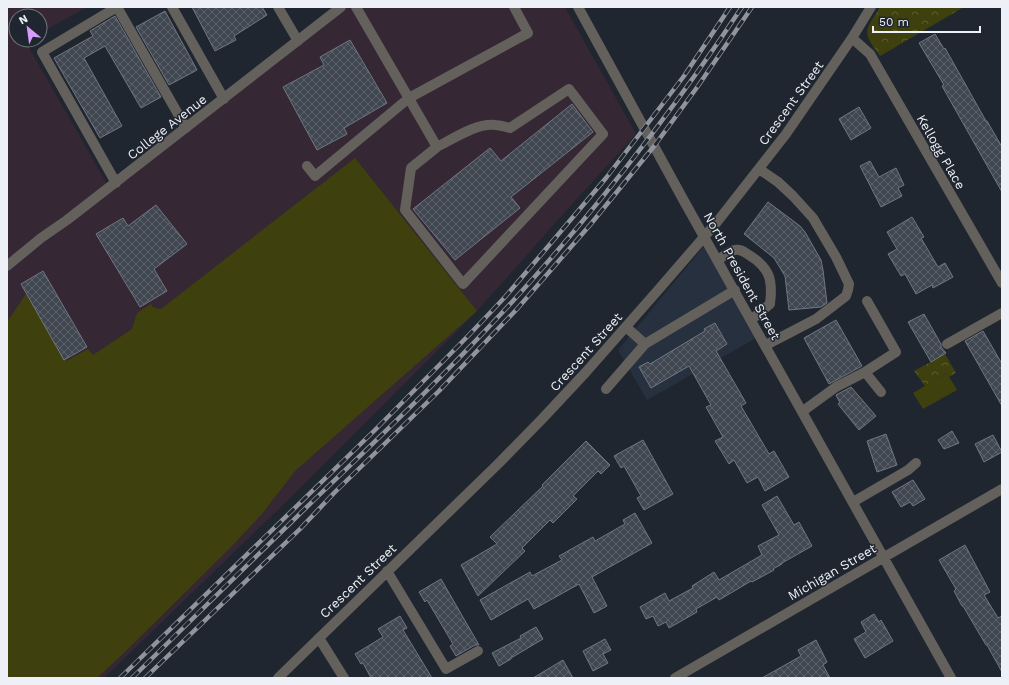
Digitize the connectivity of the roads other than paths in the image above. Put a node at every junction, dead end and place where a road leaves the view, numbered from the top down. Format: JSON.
{"nodes":[{"id":1,"x":172,"y":7,"type":"edge"},
{"id":2,"x":278,"y":7,"type":"edge"},
{"id":3,"x":342,"y":7,"type":"edge"},
{"id":4,"x":356,"y":7,"type":"edge"},
{"id":5,"x":514,"y":7,"type":"edge"},
{"id":6,"x":578,"y":7,"type":"edge"},
{"id":7,"x":871,"y":7,"type":"edge"},
{"id":8,"x":852,"y":38,"type":"junction"},
{"id":9,"x":298,"y":41,"type":"junction"},
{"id":10,"x":409,"y":98,"type":"junction"},
{"id":11,"x":224,"y":99,"type":"junction"},
{"id":12,"x":186,"y":128,"type":"junction"},
{"id":13,"x":437,"y":147,"type":"junction"},
{"id":14,"x":307,"y":166,"type":"dead end"},
{"id":15,"x":759,"y":169,"type":"junction"},
{"id":16,"x":116,"y":182,"type":"junction"},
{"id":17,"x":705,"y":236,"type":"junction"},
{"id":18,"x":718,"y":260,"type":"junction"},
{"id":19,"x":7,"y":266,"type":"edge"},
{"id":20,"x":1002,"y":283,"type":"edge"},
{"id":21,"x":735,"y":290,"type":"junction"},
{"id":22,"x":867,"y":301,"type":"dead end"},
{"id":23,"x":1002,"y":313,"type":"edge"},
{"id":24,"x":752,"y":320,"type":"junction"},
{"id":25,"x":626,"y":327,"type":"junction"},
{"id":26,"x":645,"y":344,"type":"junction"},
{"id":27,"x":947,"y":344,"type":"dead end"},
{"id":28,"x":766,"y":345,"type":"junction"},
{"id":29,"x":865,"y":372,"type":"junction"},
{"id":30,"x":606,"y":389,"type":"dead end"},
{"id":31,"x":881,"y":392,"type":"dead end"},
{"id":32,"x":803,"y":411,"type":"junction"},
{"id":33,"x":916,"y":463,"type":"dead end"},
{"id":34,"x":1002,"y":489,"type":"edge"},
{"id":35,"x":853,"y":502,"type":"junction"},
{"id":36,"x":883,"y":557,"type":"junction"},
{"id":37,"x":387,"y":571,"type":"junction"},
{"id":38,"x":319,"y":638,"type":"junction"},
{"id":39,"x":478,"y":651,"type":"dead end"},
{"id":40,"x":278,"y":678,"type":"edge"},
{"id":41,"x":344,"y":678,"type":"edge"},
{"id":42,"x":675,"y":678,"type":"edge"},
{"id":43,"x":951,"y":678,"type":"edge"}],
"edges":[{"from":1,"to":11,"type":"street"},
{"from":2,"to":9,"type":"street"},
{"from":3,"to":9,"type":"street","name":"College Avenue"},
{"from":4,"to":10,"type":"street"},
{"from":5,"to":10,"type":"street"},
{"from":6,"to":17,"type":"street","name":"North President Street"},
{"from":7,"to":8,"type":"street","name":"Crescent Street"},
{"from":8,"to":15,"type":"street","name":"Crescent Street"},
{"from":8,"to":20,"type":"street","name":"Kellogg Place"},
{"from":9,"to":11,"type":"street","name":"College Avenue"},
{"from":10,"to":13,"type":"street"},
{"from":10,"to":14,"type":"street"},
{"from":11,"to":12,"type":"street","name":"College Avenue"},
{"from":12,"to":16,"type":"street","name":"College Avenue"},
{"from":12,"to":16,"type":"street"},
{"from":13,"to":13,"type":"street"},
{"from":15,"to":17,"type":"street","name":"Crescent Street"},
{"from":15,"to":28,"type":"street"},
{"from":16,"to":19,"type":"street","name":"College Avenue"},
{"from":17,"to":18,"type":"street","name":"North President Street"},
{"from":17,"to":25,"type":"street","name":"Crescent Street"},
{"from":18,"to":21,"type":"street","name":"North President Street"},
{"from":18,"to":24,"type":"street"},
{"from":21,"to":24,"type":"street","name":"North President Street"},
{"from":21,"to":26,"type":"street"},
{"from":22,"to":29,"type":"street"},
{"from":23,"to":27,"type":"street"},
{"from":24,"to":28,"type":"street","name":"North President Street"},
{"from":25,"to":26,"type":"street"},
{"from":25,"to":37,"type":"street","name":"Crescent Street"},
{"from":26,"to":30,"type":"street"},
{"from":28,"to":32,"type":"street","name":"North President Street"},
{"from":29,"to":31,"type":"street"},
{"from":29,"to":32,"type":"street"},
{"from":32,"to":35,"type":"street","name":"North President Street"},
{"from":33,"to":35,"type":"street"},
{"from":34,"to":36,"type":"street","name":"Michigan Street"},
{"from":35,"to":36,"type":"street","name":"North President Street"},
{"from":36,"to":42,"type":"street","name":"Michigan Street"},
{"from":36,"to":43,"type":"street","name":"North President Street"},
{"from":37,"to":38,"type":"street","name":"Crescent Street"},
{"from":37,"to":39,"type":"street"},
{"from":38,"to":40,"type":"street","name":"Crescent Street"},
{"from":38,"to":41,"type":"street"}]}
